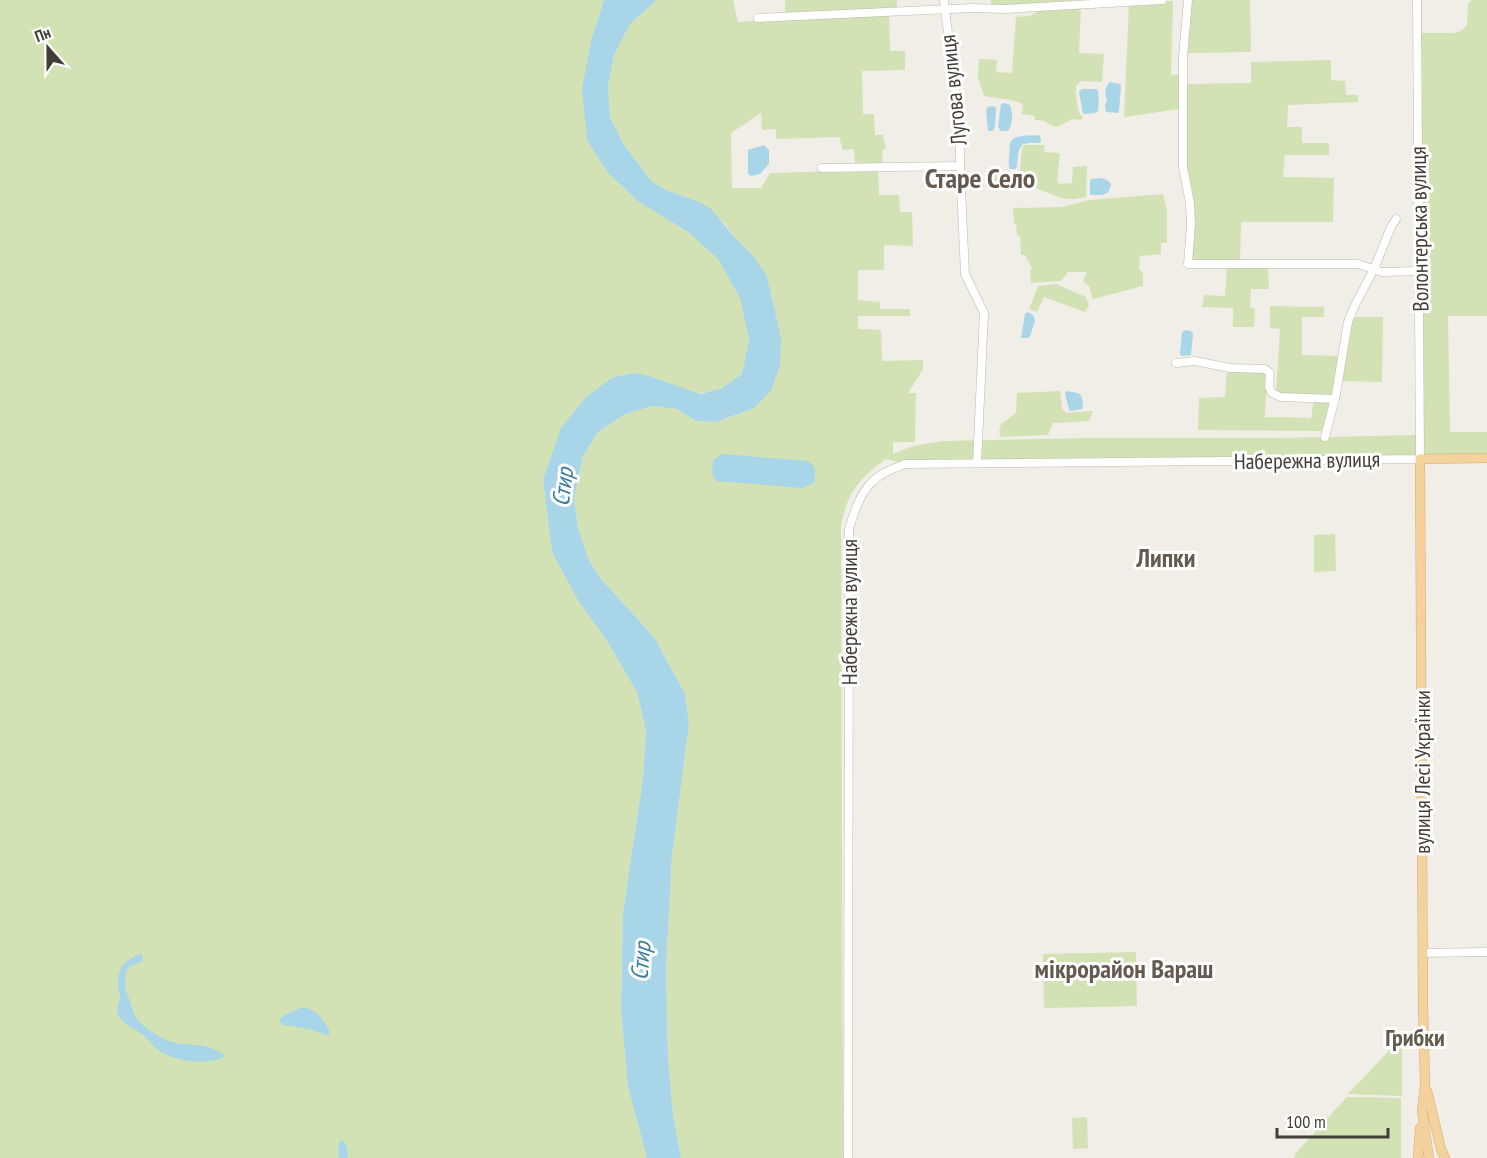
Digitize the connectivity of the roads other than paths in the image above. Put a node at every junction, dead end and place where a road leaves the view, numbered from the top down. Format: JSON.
{"nodes":[{"id":1,"x":944,"y":0,"type":"edge"},
{"id":2,"x":1162,"y":0,"type":"edge"},
{"id":3,"x":1188,"y":0,"type":"edge"},
{"id":4,"x":1417,"y":0,"type":"edge"},
{"id":5,"x":945,"y":10,"type":"junction"},
{"id":6,"x":758,"y":18,"type":"dead end"},
{"id":7,"x":960,"y":166,"type":"junction"},
{"id":8,"x":822,"y":168,"type":"dead end"},
{"id":9,"x":1396,"y":219,"type":"dead end"},
{"id":10,"x":1374,"y":269,"type":"junction"},
{"id":11,"x":1420,"y":271,"type":"junction"},
{"id":12,"x":1176,"y":363,"type":"dead end"},
{"id":13,"x":1335,"y":399,"type":"junction"},
{"id":14,"x":1325,"y":437,"type":"dead end"},
{"id":15,"x":1487,"y":458,"type":"edge"},
{"id":16,"x":1420,"y":459,"type":"junction"},
{"id":17,"x":977,"y":463,"type":"junction"},
{"id":18,"x":1487,"y":952,"type":"edge"},
{"id":19,"x":1423,"y":953,"type":"junction"},
{"id":20,"x":1425,"y":1085,"type":"junction"},
{"id":21,"x":1422,"y":1111,"type":"junction"},
{"id":22,"x":1441,"y":1155,"type":"edge"},
{"id":23,"x":848,"y":1158,"type":"edge"},
{"id":24,"x":1418,"y":1158,"type":"edge"},
{"id":25,"x":1429,"y":1158,"type":"edge"}],
"edges":[{"from":1,"to":5,"type":"street","name":"Лугова вулиця"},
{"from":2,"to":5,"type":"street"},
{"from":3,"to":10,"type":"street"},
{"from":4,"to":11,"type":"street","name":"Волонтерська вулиця"},
{"from":5,"to":6,"type":"street"},
{"from":5,"to":7,"type":"street","name":"Лугова вулиця"},
{"from":7,"to":8,"type":"street"},
{"from":7,"to":17,"type":"street","name":"Лугова вулиця"},
{"from":9,"to":10,"type":"street"},
{"from":10,"to":11,"type":"street"},
{"from":10,"to":13,"type":"street"},
{"from":11,"to":16,"type":"street","name":"Волонтерська вулиця"},
{"from":12,"to":13,"type":"street"},
{"from":13,"to":14,"type":"street"},
{"from":15,"to":16,"type":"main road"},
{"from":16,"to":17,"type":"street","name":"Набережна вулиця"},
{"from":16,"to":19,"type":"main road","name":"вулиця Лесі Українки"},
{"from":17,"to":23,"type":"street","name":"Набережна вулиця"},
{"from":18,"to":19,"type":"street"},
{"from":19,"to":20,"type":"main road","name":"вулиця Лесі Українки"},
{"from":20,"to":21,"type":"main road"},
{"from":20,"to":22,"type":"main road"},
{"from":21,"to":24,"type":"main road"},
{"from":21,"to":25,"type":"main road"}]}
